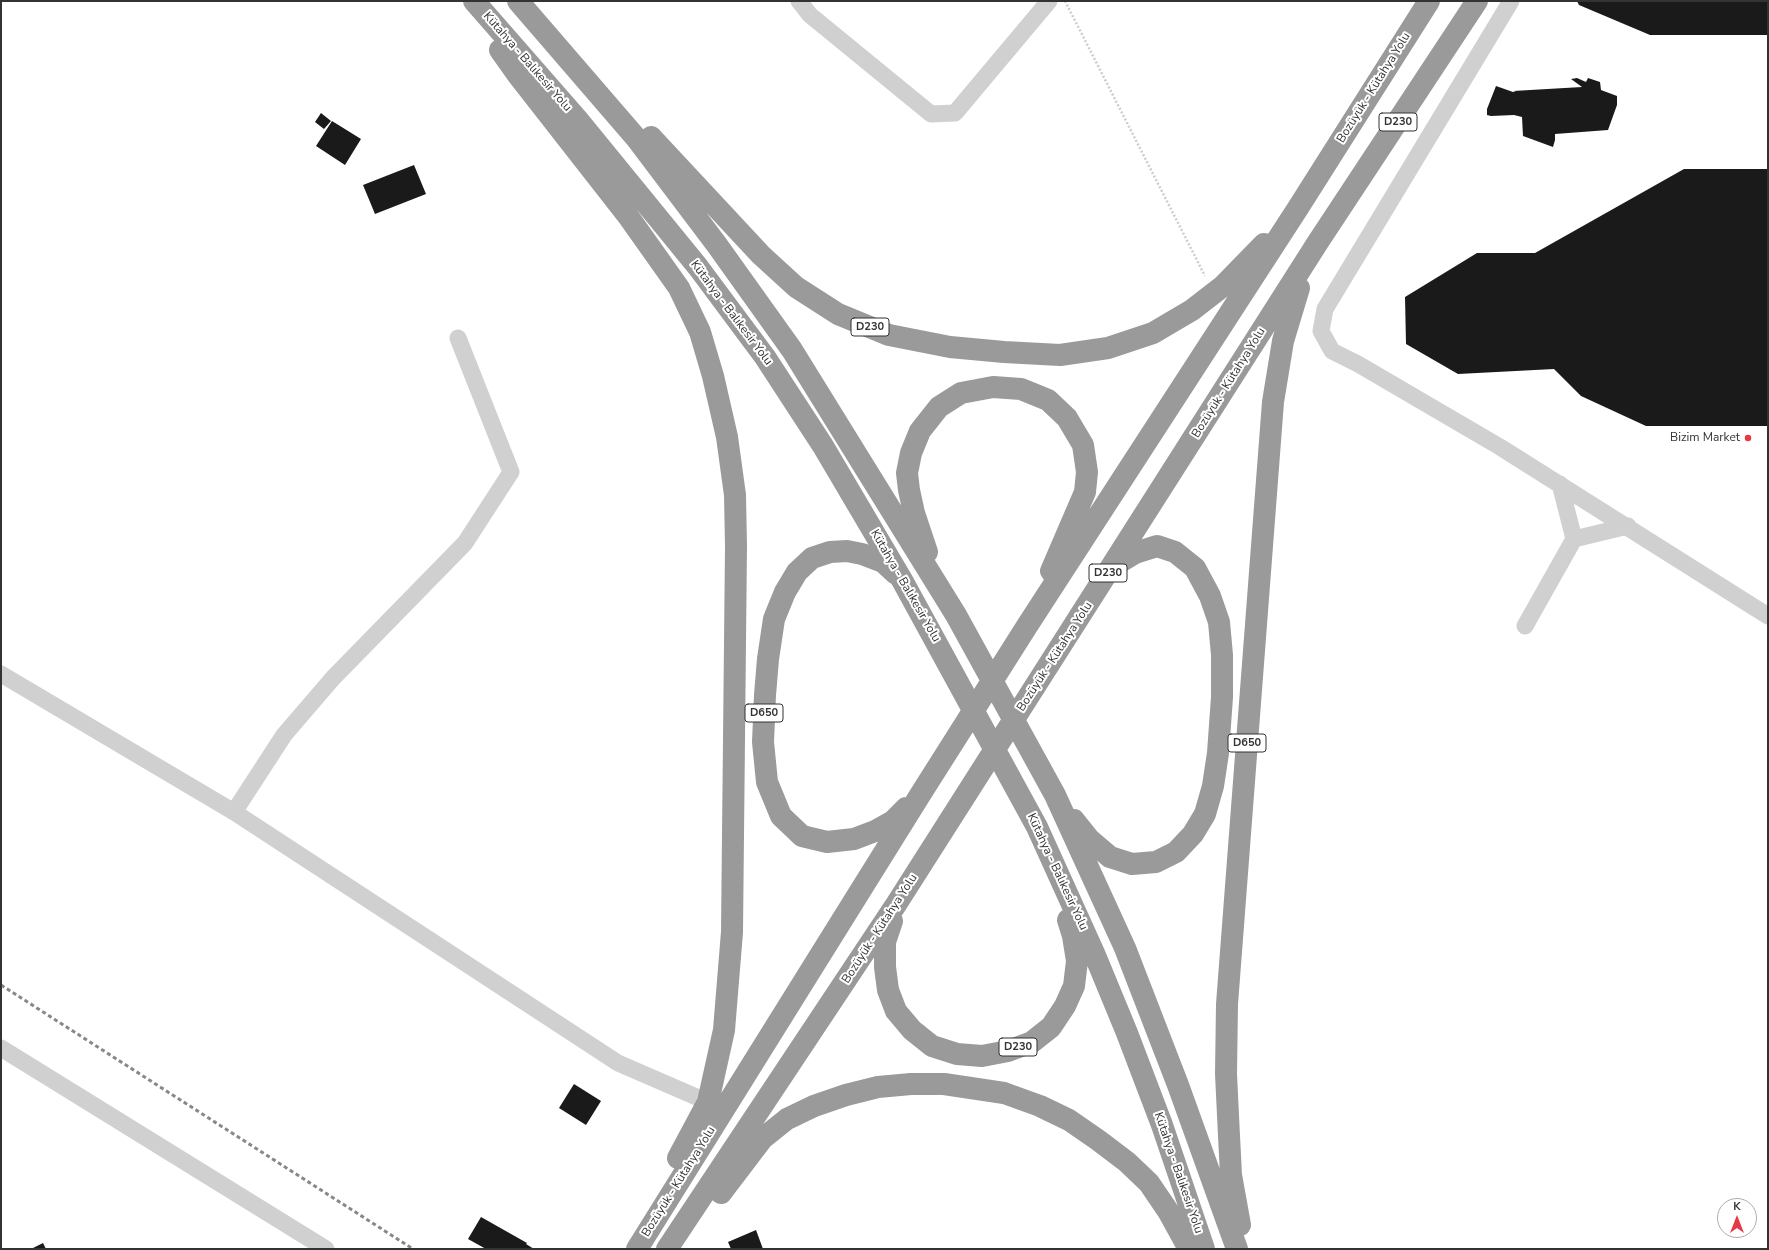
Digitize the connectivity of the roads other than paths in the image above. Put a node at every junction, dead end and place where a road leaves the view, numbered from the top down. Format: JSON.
{"nodes":[{"id":1,"x":467,"y":1,"type":"edge"},
{"id":2,"x":474,"y":1,"type":"edge"},
{"id":3,"x":519,"y":1,"type":"edge"},
{"id":4,"x":1049,"y":1,"type":"edge"},
{"id":5,"x":1429,"y":1,"type":"edge"},
{"id":6,"x":1478,"y":1,"type":"edge"},
{"id":7,"x":1511,"y":1,"type":"edge"},
{"id":8,"x":803,"y":3,"type":"edge"},
{"id":9,"x":1298,"y":208,"type":"junction"},
{"id":10,"x":1318,"y":242,"type":"junction"},
{"id":11,"x":458,"y":338,"type":"dead end"},
{"id":12,"x":1560,"y":484,"type":"junction"},
{"id":13,"x":1628,"y":526,"type":"junction"},
{"id":14,"x":1574,"y":539,"type":"junction"},
{"id":15,"x":1112,"y":568,"type":"junction"},
{"id":16,"x":902,"y":580,"type":"junction"},
{"id":17,"x":956,"y":615,"type":"junction"},
{"id":18,"x":1768,"y":616,"type":"edge"},
{"id":19,"x":1027,"y":626,"type":"junction"},
{"id":20,"x":1525,"y":626,"type":"dead end"},
{"id":21,"x":1,"y":674,"type":"edge"},
{"id":22,"x":920,"y":795,"type":"junction"},
{"id":23,"x":1055,"y":795,"type":"junction"},
{"id":24,"x":234,"y":812,"type":"junction"},
{"id":25,"x":1037,"y":828,"type":"junction"},
{"id":26,"x":897,"y":903,"type":"junction"},
{"id":27,"x":1,"y":1048,"type":"edge"},
{"id":28,"x":708,"y":1102,"type":"junction"},
{"id":29,"x":322,"y":1248,"type":"edge"},
{"id":30,"x":630,"y":1249,"type":"edge"},
{"id":31,"x":637,"y":1249,"type":"edge"},
{"id":32,"x":667,"y":1249,"type":"edge"},
{"id":33,"x":677,"y":1249,"type":"edge"},
{"id":34,"x":1189,"y":1249,"type":"edge"},
{"id":35,"x":1204,"y":1249,"type":"edge"},
{"id":36,"x":1237,"y":1249,"type":"edge"},
{"id":37,"x":1245,"y":1249,"type":"edge"}],
"edges":[{"from":1,"to":28,"type":"highway"},
{"from":2,"to":16,"type":"highway","name":"Kütahya - Balıkesir Yolu","number":"D230"},
{"from":3,"to":9,"type":"highway","number":"D230"},
{"from":3,"to":17,"type":"highway"},
{"from":4,"to":8,"type":"street"},
{"from":5,"to":9,"type":"highway","name":"Bozüyük - Kütahya Yolu","number":"D230"},
{"from":6,"to":10,"type":"highway","name":"Bozüyük - Kütahya Yolu","number":"D230"},
{"from":7,"to":12,"type":"street"},
{"from":9,"to":19,"type":"highway","name":"Bozüyük - Kütahya Yolu","number":"D230"},
{"from":10,"to":15,"type":"highway","name":"Bozüyük - Kütahya Yolu","number":"D230"},
{"from":10,"to":37,"type":"highway","number":"D650"},
{"from":11,"to":24,"type":"street"},
{"from":12,"to":13,"type":"street"},
{"from":12,"to":14,"type":"street"},
{"from":13,"to":14,"type":"street"},
{"from":13,"to":18,"type":"street"},
{"from":14,"to":20,"type":"street"},
{"from":15,"to":23,"type":"highway"},
{"from":15,"to":26,"type":"highway","name":"Bozüyük - Kütahya Yolu","number":"D230"},
{"from":16,"to":22,"type":"highway","number":"D650"},
{"from":16,"to":25,"type":"highway","name":"Kütahya - Balıkesir Yolu","number":"D230"},
{"from":17,"to":19,"type":"highway"},
{"from":17,"to":23,"type":"highway"},
{"from":19,"to":22,"type":"highway","name":"Bozüyük - Kütahya Yolu","number":"D230"},
{"from":21,"to":24,"type":"street"},
{"from":22,"to":31,"type":"highway","name":"Bozüyük - Kütahya Yolu"},
{"from":23,"to":36,"type":"highway"},
{"from":24,"to":28,"type":"street"},
{"from":25,"to":26,"type":"highway","number":"D230"},
{"from":25,"to":35,"type":"highway","name":"Kütahya - Balıkesir Yolu"},
{"from":26,"to":32,"type":"highway","name":"Bozüyük - Kütahya Yolu"},
{"from":27,"to":29,"type":"street"},
{"from":28,"to":30,"type":"highway"},
{"from":33,"to":34,"type":"highway"}]}
